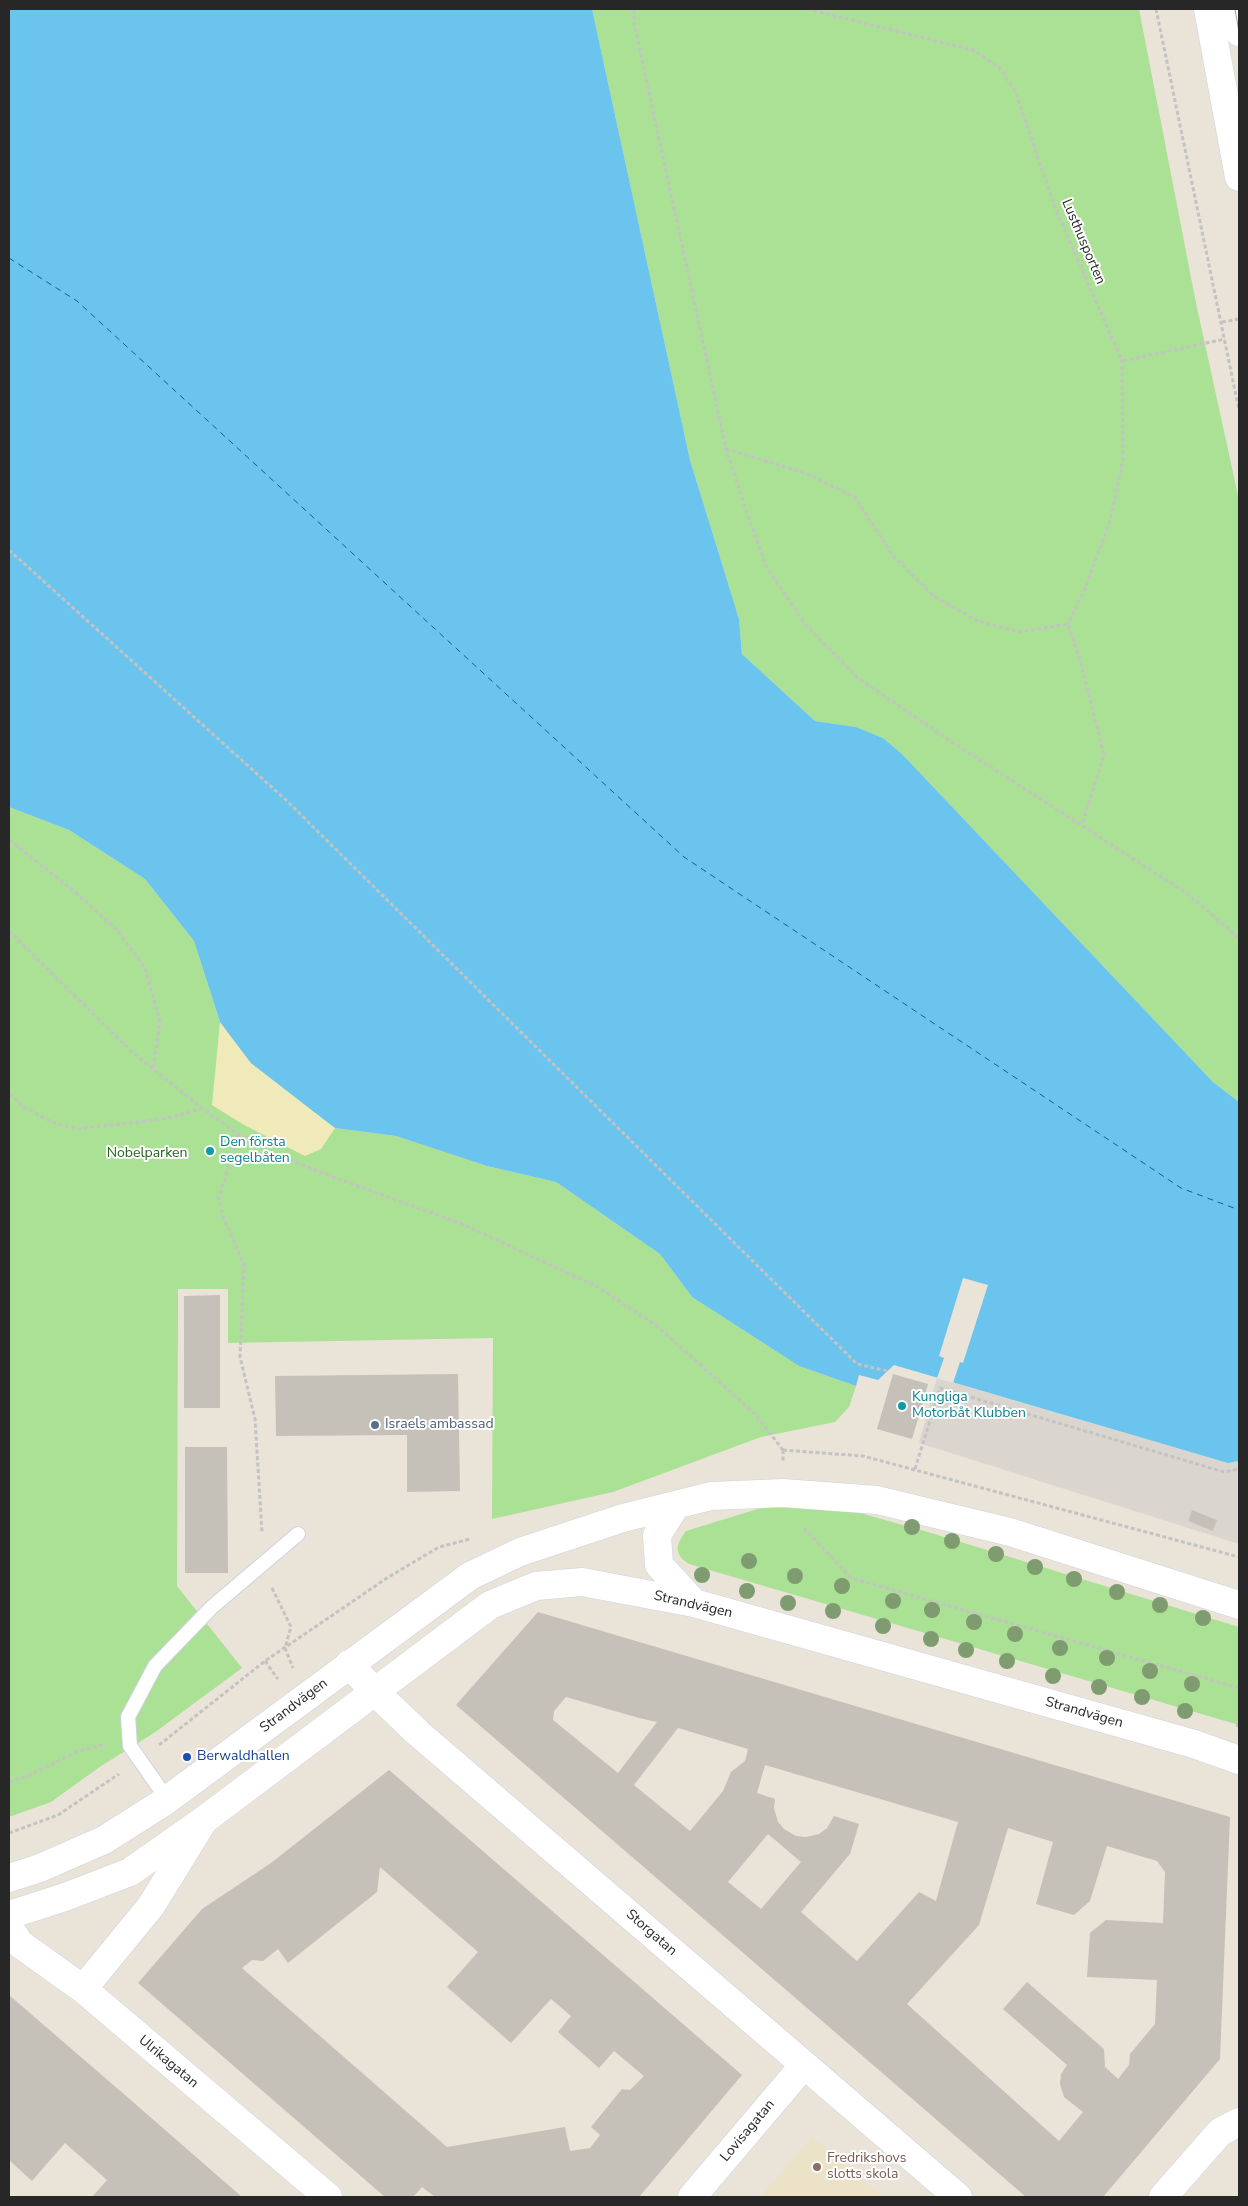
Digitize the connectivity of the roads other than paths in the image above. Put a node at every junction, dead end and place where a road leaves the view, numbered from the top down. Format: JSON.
{"nodes":[{"id":1,"x":1208,"y":9,"type":"edge"},
{"id":2,"x":1235,"y":9,"type":"edge"},
{"id":3,"x":1239,"y":32,"type":"edge"},
{"id":4,"x":1239,"y":177,"type":"edge"},
{"id":5,"x":676,"y":1505,"type":"junction"},
{"id":6,"x":298,"y":1534,"type":"dead end"},
{"id":7,"x":694,"y":1603,"type":"junction"},
{"id":8,"x":1239,"y":1605,"type":"edge"},
{"id":9,"x":349,"y":1664,"type":"junction"},
{"id":10,"x":374,"y":1691,"type":"junction"},
{"id":11,"x":1239,"y":1760,"type":"edge"},
{"id":12,"x":167,"y":1799,"type":"junction"},
{"id":13,"x":204,"y":1820,"type":"junction"},
{"id":14,"x":9,"y":1878,"type":"edge"},
{"id":15,"x":9,"y":1915,"type":"edge"},
{"id":16,"x":9,"y":1927,"type":"edge"},
{"id":17,"x":83,"y":1989,"type":"junction"},
{"id":18,"x":804,"y":2065,"type":"junction"},
{"id":19,"x":1239,"y":2122,"type":"edge"},
{"id":20,"x":328,"y":2197,"type":"edge"},
{"id":21,"x":692,"y":2197,"type":"edge"},
{"id":22,"x":958,"y":2197,"type":"edge"},
{"id":23,"x":1163,"y":2197,"type":"edge"}],
"edges":[{"from":1,"to":4,"type":"street"},
{"from":2,"to":3,"type":"street"},
{"from":5,"to":7,"type":"street"},
{"from":5,"to":8,"type":"street","name":"Strandvägen"},
{"from":5,"to":9,"type":"street","name":"Strandvägen"},
{"from":6,"to":12,"type":"lane"},
{"from":7,"to":10,"type":"street","name":"Strandvägen"},
{"from":7,"to":11,"type":"street","name":"Strandvägen"},
{"from":9,"to":10,"type":"street","name":"Storgatan"},
{"from":9,"to":12,"type":"street","name":"Strandvägen"},
{"from":10,"to":13,"type":"street","name":"Strandvägen"},
{"from":10,"to":18,"type":"street","name":"Storgatan"},
{"from":12,"to":14,"type":"street","name":"Strandvägen"},
{"from":13,"to":15,"type":"street","name":"Strandvägen"},
{"from":13,"to":17,"type":"street","name":"Strandvägen"},
{"from":16,"to":17,"type":"street","name":"Ulrikagatan"},
{"from":17,"to":20,"type":"street","name":"Ulrikagatan"},
{"from":18,"to":21,"type":"street","name":"Lovisagatan"},
{"from":18,"to":22,"type":"street","name":"Storgatan"},
{"from":19,"to":23,"type":"street"}]}
